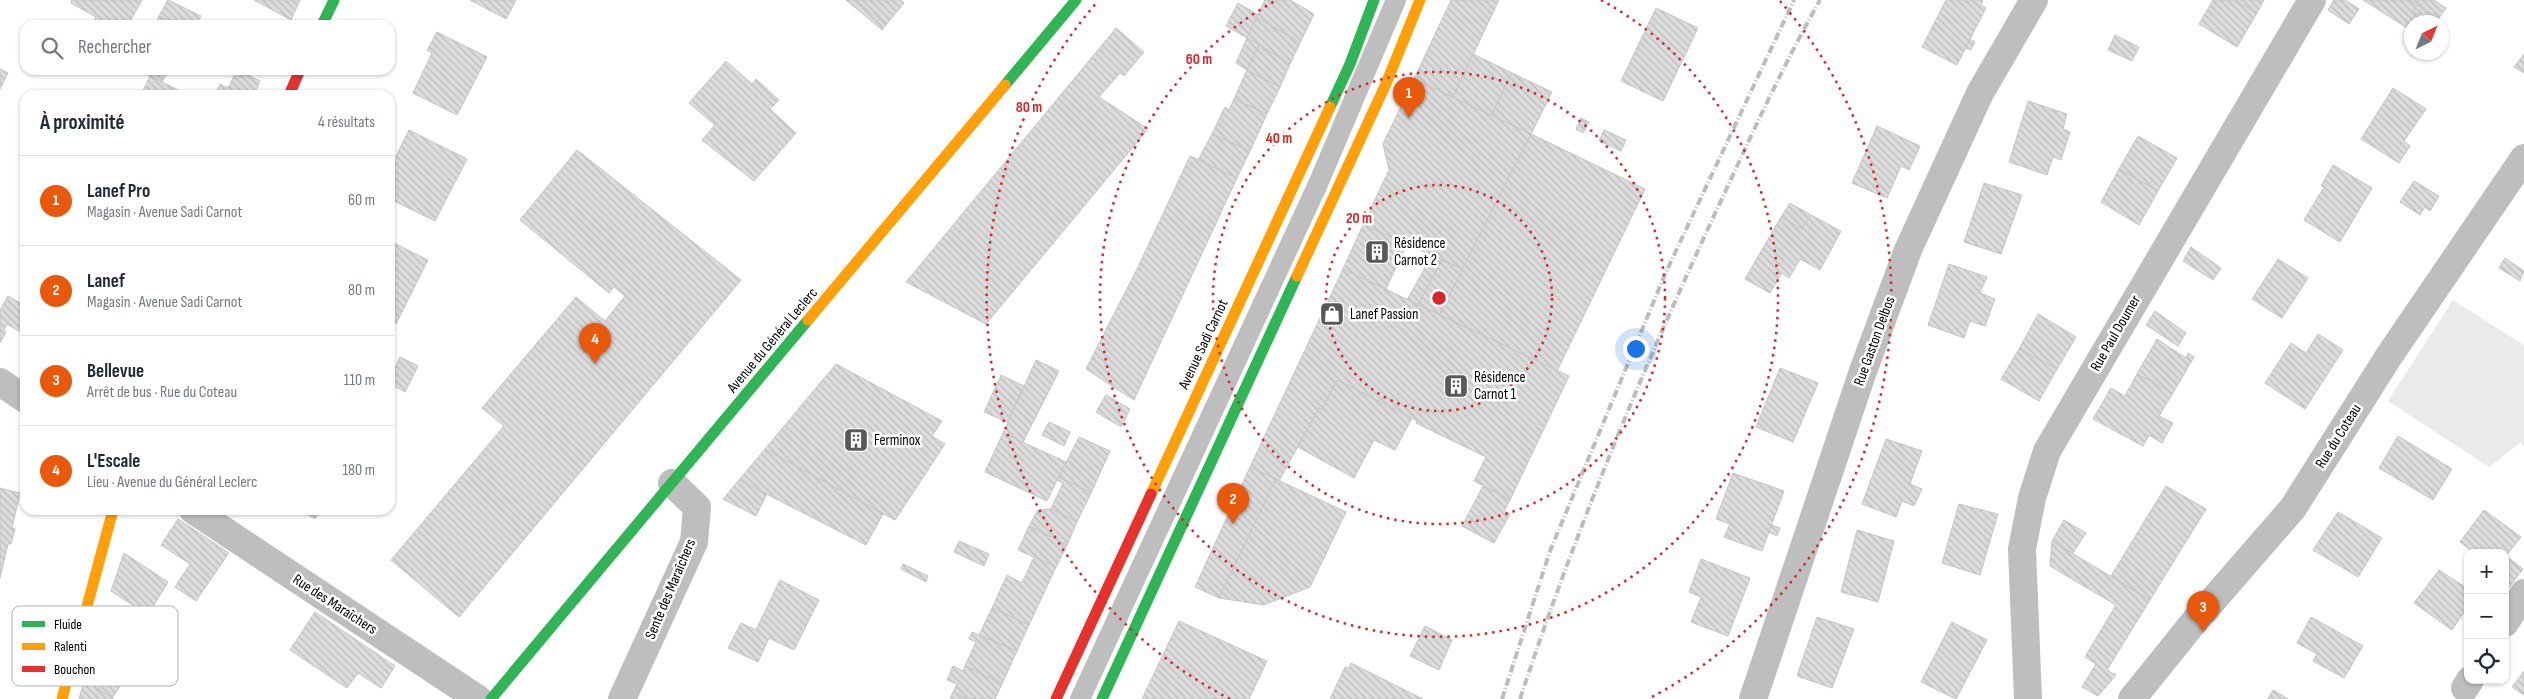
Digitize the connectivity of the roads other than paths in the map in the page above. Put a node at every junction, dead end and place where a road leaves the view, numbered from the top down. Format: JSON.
{"nodes":[{"id":1,"x":334,"y":0,"type":"edge"},
{"id":2,"x":1076,"y":0,"type":"edge"},
{"id":3,"x":1374,"y":0,"type":"edge"},
{"id":4,"x":1396,"y":0,"type":"edge"},
{"id":5,"x":1420,"y":0,"type":"edge"},
{"id":6,"x":2034,"y":0,"type":"edge"},
{"id":7,"x":2312,"y":0,"type":"edge"},
{"id":8,"x":324,"y":20,"type":"edge"},
{"id":9,"x":298,"y":75,"type":"edge"},
{"id":10,"x":290,"y":90,"type":"edge"},
{"id":11,"x":2524,"y":158,"type":"edge"},
{"id":12,"x":0,"y":382,"type":"edge"},
{"id":13,"x":20,"y":396,"type":"edge"},
{"id":14,"x":672,"y":483,"type":"junction"},
{"id":15,"x":112,"y":515,"type":"edge"},
{"id":16,"x":201,"y":515,"type":"edge"},
{"id":17,"x":2524,"y":593,"type":"edge"},
{"id":18,"x":87,"y":606,"type":"edge"},
{"id":19,"x":2509,"y":617,"type":"edge"},
{"id":20,"x":66,"y":686,"type":"edge"},
{"id":21,"x":62,"y":699,"type":"edge"},
{"id":22,"x":478,"y":699,"type":"edge"},
{"id":23,"x":491,"y":699,"type":"edge"},
{"id":24,"x":622,"y":699,"type":"edge"},
{"id":25,"x":1056,"y":699,"type":"edge"},
{"id":26,"x":1080,"y":699,"type":"edge"},
{"id":27,"x":1102,"y":699,"type":"edge"},
{"id":28,"x":1753,"y":699,"type":"edge"},
{"id":29,"x":2028,"y":699,"type":"edge"},
{"id":30,"x":2132,"y":699,"type":"edge"}],
"edges":[{"from":1,"to":8,"type":"main road"},
{"from":2,"to":14,"type":"main road","name":"Avenue du Général Leclerc"},
{"from":3,"to":25,"type":"main road","name":"Avenue Sadi Carnot"},
{"from":4,"to":26,"type":"lane"},
{"from":5,"to":27,"type":"main road"},
{"from":6,"to":28,"type":"street","name":"Rue Gaston Delbos"},
{"from":7,"to":29,"type":"street","name":"Rue Paul Doumer"},
{"from":9,"to":10,"type":"main road"},
{"from":11,"to":30,"type":"street","name":"Rue du Coteau"},
{"from":12,"to":13,"type":"street"},
{"from":14,"to":23,"type":"main road","name":"Avenue du Général Leclerc"},
{"from":14,"to":24,"type":"street","name":"Sente des Maraîchers"},
{"from":15,"to":18,"type":"main road"},
{"from":16,"to":22,"type":"street","name":"Rue des Maraîchers"},
{"from":17,"to":19,"type":"street"},
{"from":20,"to":21,"type":"main road"}]}
